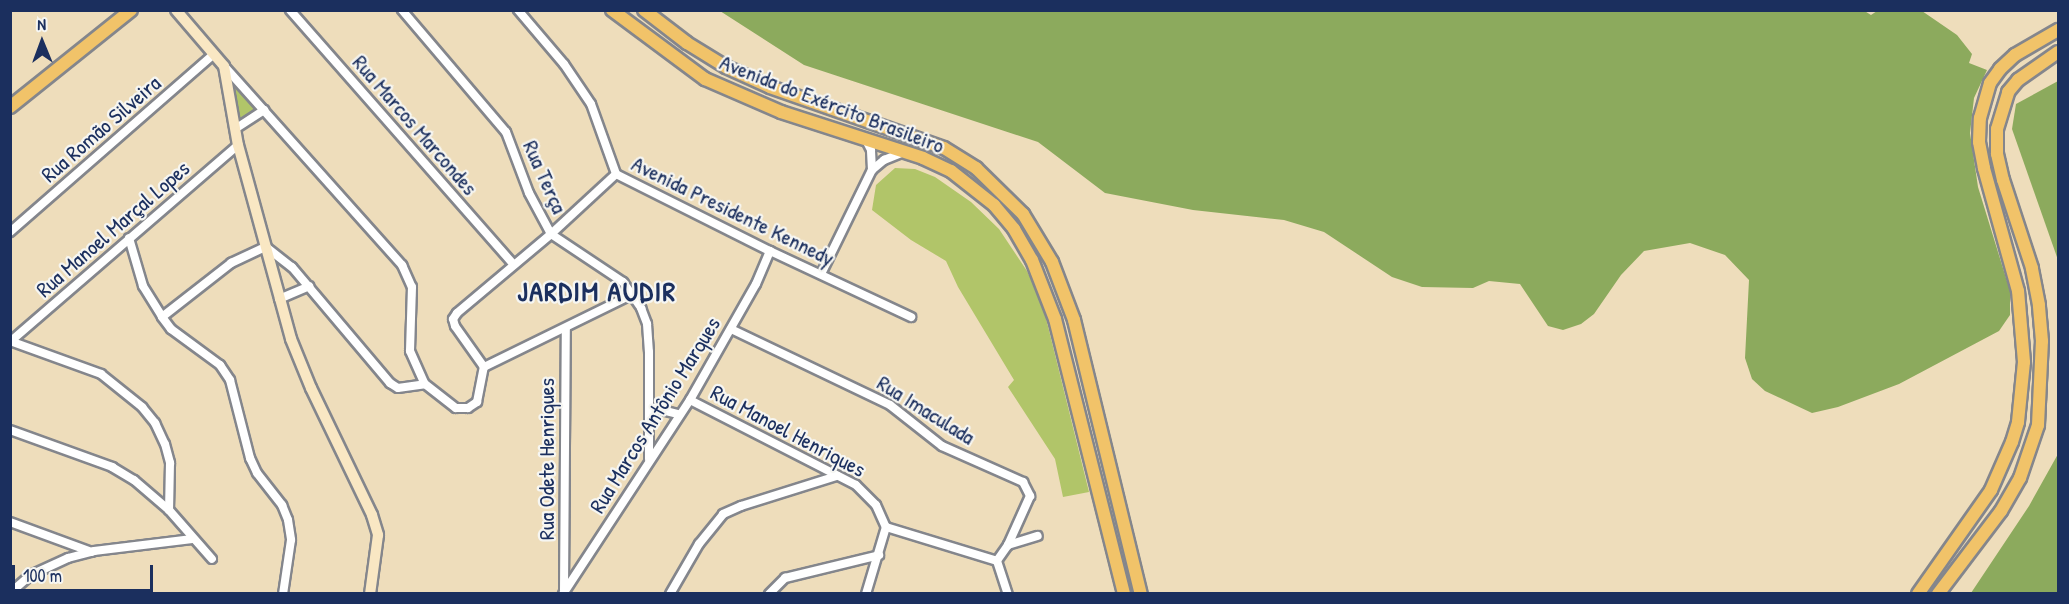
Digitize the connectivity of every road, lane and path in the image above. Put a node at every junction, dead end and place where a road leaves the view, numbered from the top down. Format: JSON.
{"nodes":[{"id":1,"x":131,"y":10,"type":"edge"},
{"id":2,"x":177,"y":10,"type":"edge"},
{"id":3,"x":290,"y":10,"type":"edge"},
{"id":4,"x":402,"y":10,"type":"edge"},
{"id":5,"x":518,"y":10,"type":"edge"},
{"id":6,"x":612,"y":10,"type":"edge"},
{"id":7,"x":644,"y":10,"type":"edge"},
{"id":8,"x":2058,"y":30,"type":"edge"},
{"id":9,"x":2058,"y":52,"type":"edge"},
{"id":10,"x":214,"y":54,"type":"junction"},
{"id":11,"x":224,"y":66,"type":"junction"},
{"id":12,"x":10,"y":107,"type":"edge"},
{"id":13,"x":264,"y":110,"type":"junction"},
{"id":14,"x":235,"y":129,"type":"junction"},
{"id":15,"x":867,"y":142,"type":"junction"},
{"id":16,"x":238,"y":145,"type":"junction"},
{"id":17,"x":945,"y":148,"type":"junction"},
{"id":18,"x":901,"y":153,"type":"junction"},
{"id":19,"x":923,"y":158,"type":"junction"},
{"id":20,"x":872,"y":170,"type":"junction"},
{"id":21,"x":616,"y":174,"type":"junction"},
{"id":22,"x":10,"y":232,"type":"edge"},
{"id":23,"x":551,"y":234,"type":"junction"},
{"id":24,"x":129,"y":238,"type":"junction"},
{"id":25,"x":266,"y":247,"type":"junction"},
{"id":26,"x":770,"y":251,"type":"junction"},
{"id":27,"x":513,"y":264,"type":"junction"},
{"id":28,"x":821,"y":274,"type":"junction"},
{"id":29,"x":309,"y":286,"type":"junction"},
{"id":30,"x":633,"y":294,"type":"junction"},
{"id":31,"x":279,"y":299,"type":"junction"},
{"id":32,"x":162,"y":317,"type":"junction"},
{"id":33,"x":911,"y":317,"type":"dead end"},
{"id":34,"x":566,"y":328,"type":"junction"},
{"id":35,"x":731,"y":329,"type":"junction"},
{"id":36,"x":11,"y":341,"type":"edge"},
{"id":37,"x":484,"y":367,"type":"junction"},
{"id":38,"x":425,"y":384,"type":"junction"},
{"id":39,"x":690,"y":400,"type":"junction"},
{"id":40,"x":650,"y":407,"type":"junction"},
{"id":41,"x":679,"y":414,"type":"junction"},
{"id":42,"x":10,"y":430,"type":"edge"},
{"id":43,"x":649,"y":459,"type":"junction"},
{"id":44,"x":837,"y":476,"type":"junction"},
{"id":45,"x":169,"y":510,"type":"junction"},
{"id":46,"x":10,"y":522,"type":"edge"},
{"id":47,"x":886,"y":527,"type":"junction"},
{"id":48,"x":1038,"y":536,"type":"dead end"},
{"id":49,"x":192,"y":539,"type":"junction"},
{"id":50,"x":1008,"y":545,"type":"junction"},
{"id":51,"x":92,"y":552,"type":"junction"},
{"id":52,"x":879,"y":555,"type":"junction"},
{"id":53,"x":212,"y":559,"type":"dead end"},
{"id":54,"x":997,"y":561,"type":"junction"},
{"id":55,"x":564,"y":592,"type":"edge"},
{"id":56,"x":10,"y":593,"type":"edge"},
{"id":57,"x":283,"y":594,"type":"edge"},
{"id":58,"x":370,"y":594,"type":"edge"},
{"id":59,"x":670,"y":594,"type":"edge"},
{"id":60,"x":769,"y":594,"type":"edge"},
{"id":61,"x":866,"y":594,"type":"edge"},
{"id":62,"x":1008,"y":594,"type":"edge"},
{"id":63,"x":1124,"y":594,"type":"edge"},
{"id":64,"x":1141,"y":594,"type":"edge"},
{"id":65,"x":1918,"y":594,"type":"edge"},
{"id":66,"x":1938,"y":594,"type":"edge"}],
"edges":[{"from":1,"to":12,"type":"main road"},
{"from":2,"to":10,"type":"main road"},
{"from":3,"to":27,"type":"street","name":"Rua Marcos Marcondes"},
{"from":4,"to":23,"type":"street","name":"Rua Terça"},
{"from":5,"to":21,"type":"street","name":"Avenida Presidente Kennedy"},
{"from":6,"to":15,"type":"main road","name":"Avenida do Exército Brasileiro"},
{"from":7,"to":17,"type":"main road","name":"Avenida do Exército Brasileiro"},
{"from":8,"to":65,"type":"main road"},
{"from":9,"to":66,"type":"main road"},
{"from":10,"to":11,"type":"main road"},
{"from":10,"to":22,"type":"street","name":"Rua Romão Silveira"},
{"from":11,"to":13,"type":"street"},
{"from":11,"to":14,"type":"main road"},
{"from":13,"to":14,"type":"street"},
{"from":13,"to":38,"type":"street"},
{"from":14,"to":16,"type":"main road"},
{"from":15,"to":18,"type":"main road","name":"Avenida do Exército Brasileiro"},
{"from":15,"to":20,"type":"street"},
{"from":16,"to":24,"type":"street","name":"Rua Manoel Marçal Lopes"},
{"from":16,"to":25,"type":"main road"},
{"from":17,"to":19,"type":"main road"},
{"from":17,"to":64,"type":"main road","name":"Avenida do Exército Brasileiro"},
{"from":18,"to":19,"type":"main road","name":"Avenida do Exército Brasileiro"},
{"from":18,"to":20,"type":"street"},
{"from":19,"to":63,"type":"main road","name":"Avenida do Exército Brasileiro"},
{"from":20,"to":28,"type":"street"},
{"from":21,"to":23,"type":"street"},
{"from":21,"to":26,"type":"street","name":"Avenida Presidente Kennedy"},
{"from":23,"to":27,"type":"street"},
{"from":23,"to":30,"type":"street","name":"Rua Terça"},
{"from":24,"to":32,"type":"street"},
{"from":24,"to":36,"type":"street","name":"Rua Manoel Marçal Lopes"},
{"from":25,"to":29,"type":"street"},
{"from":25,"to":31,"type":"main road"},
{"from":25,"to":32,"type":"street"},
{"from":26,"to":28,"type":"street","name":"Avenida Presidente Kennedy"},
{"from":26,"to":35,"type":"street","name":"Rua Marcos Antônio Marques"},
{"from":27,"to":37,"type":"street"},
{"from":28,"to":33,"type":"street","name":"Avenida Presidente Kennedy"},
{"from":29,"to":31,"type":"street"},
{"from":29,"to":38,"type":"street"},
{"from":30,"to":34,"type":"street"},
{"from":30,"to":40,"type":"street","name":"Rua Terça"},
{"from":31,"to":58,"type":"main road"},
{"from":32,"to":57,"type":"street"},
{"from":34,"to":37,"type":"street"},
{"from":34,"to":55,"type":"street","name":"Rua Odete Henriques"},
{"from":35,"to":39,"type":"street","name":"Rua Marcos Antônio Marques"},
{"from":35,"to":50,"type":"street","name":"Rua Imaculada"},
{"from":36,"to":45,"type":"street"},
{"from":37,"to":38,"type":"street"},
{"from":39,"to":41,"type":"street","name":"Rua Marcos Antônio Marques"},
{"from":39,"to":44,"type":"street","name":"Rua Manoel Henriques"},
{"from":40,"to":41,"type":"street"},
{"from":40,"to":43,"type":"street","name":"Rua Terça"},
{"from":41,"to":43,"type":"street","name":"Rua Marcos Antônio Marques"},
{"from":42,"to":45,"type":"street"},
{"from":43,"to":55,"type":"street","name":"Rua Marcos Antônio Marques"},
{"from":44,"to":47,"type":"street","name":"Rua Manoel Henriques"},
{"from":44,"to":59,"type":"street"},
{"from":45,"to":49,"type":"street"},
{"from":46,"to":51,"type":"street"},
{"from":47,"to":52,"type":"street"},
{"from":47,"to":54,"type":"street"},
{"from":48,"to":50,"type":"street"},
{"from":49,"to":51,"type":"street"},
{"from":49,"to":53,"type":"street"},
{"from":50,"to":54,"type":"street","name":"Rua Imaculada"},
{"from":51,"to":56,"type":"street"},
{"from":52,"to":60,"type":"street"},
{"from":52,"to":61,"type":"street"},
{"from":54,"to":62,"type":"street"}]}
